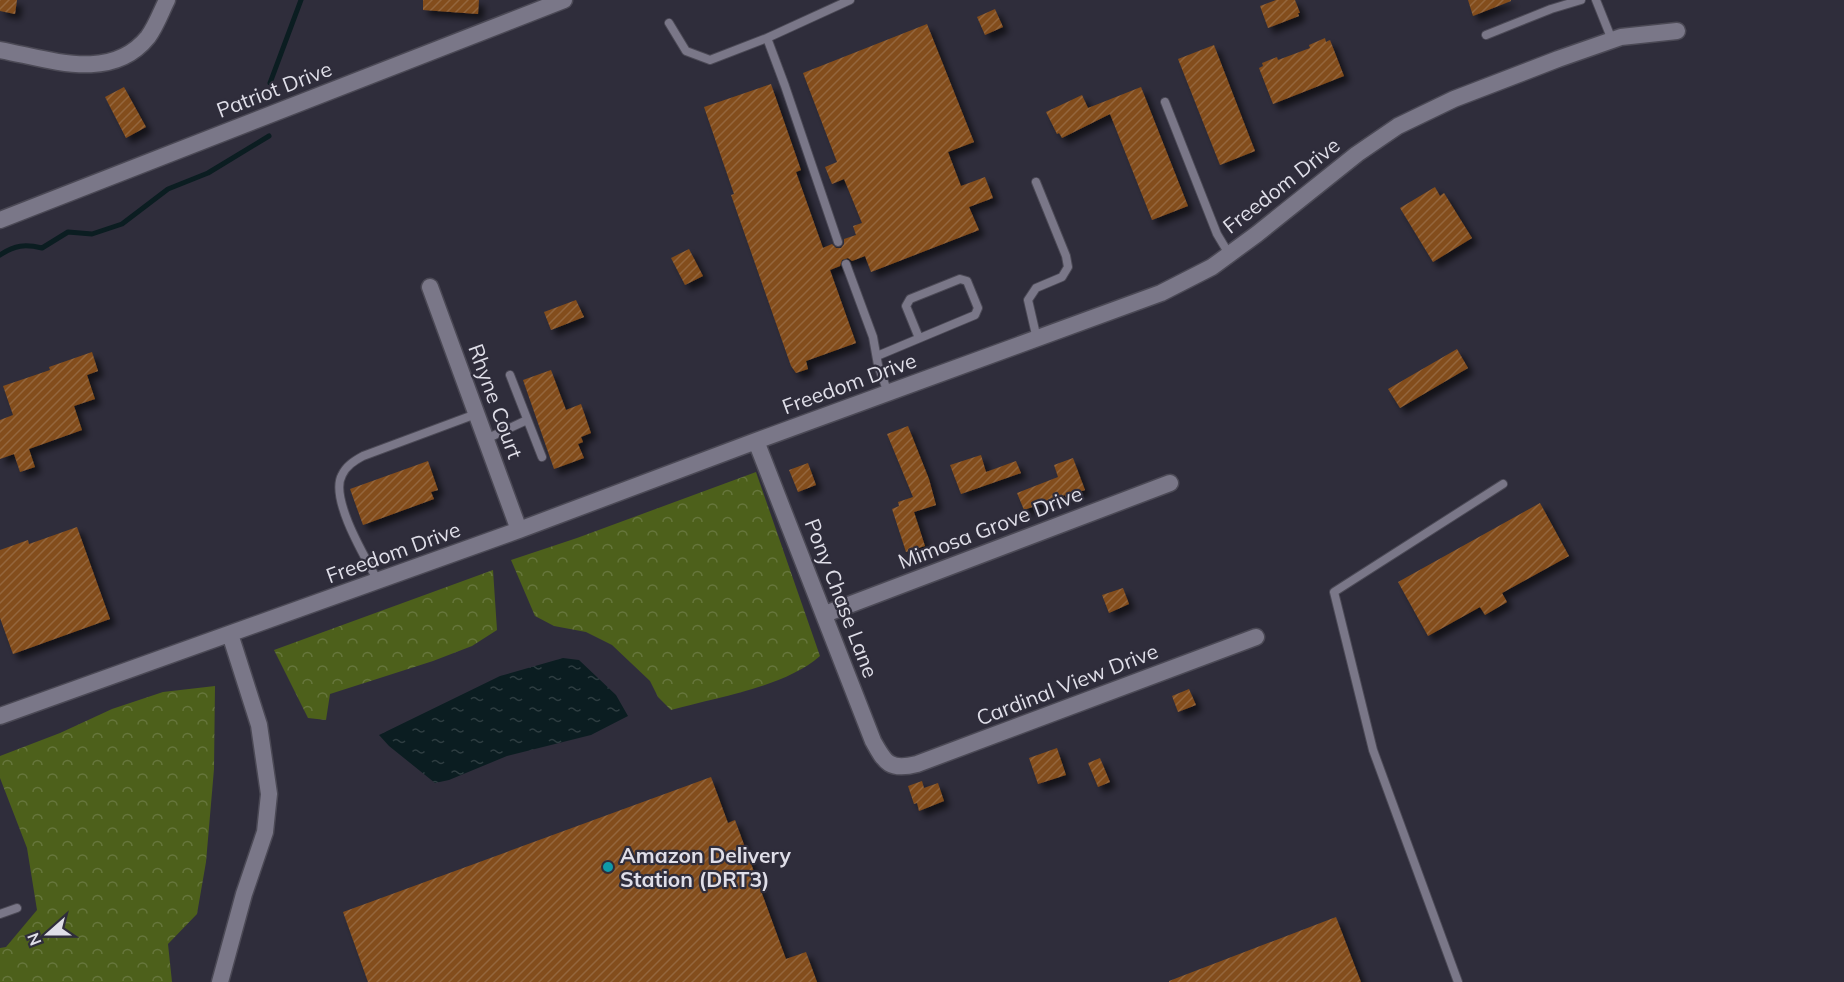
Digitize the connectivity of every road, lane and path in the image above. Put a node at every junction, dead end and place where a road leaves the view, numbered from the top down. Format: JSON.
{"nodes":[{"id":1,"x":167,"y":0,"type":"edge"},
{"id":2,"x":564,"y":0,"type":"edge"},
{"id":3,"x":850,"y":0,"type":"edge"},
{"id":4,"x":1581,"y":0,"type":"edge"},
{"id":5,"x":1596,"y":0,"type":"edge"},
{"id":6,"x":669,"y":23,"type":"dead end"},
{"id":7,"x":1677,"y":31,"type":"dead end"},
{"id":8,"x":1486,"y":35,"type":"dead end"},
{"id":9,"x":767,"y":38,"type":"junction"},
{"id":10,"x":1612,"y":40,"type":"junction"},
{"id":11,"x":0,"y":50,"type":"edge"},
{"id":12,"x":1165,"y":102,"type":"dead end"},
{"id":13,"x":1036,"y":182,"type":"dead end"},
{"id":14,"x":0,"y":220,"type":"edge"},
{"id":15,"x":838,"y":242,"type":"dead end"},
{"id":16,"x":1229,"y":254,"type":"junction"},
{"id":17,"x":846,"y":264,"type":"dead end"},
{"id":18,"x":430,"y":287,"type":"dead end"},
{"id":19,"x":919,"y":338,"type":"junction"},
{"id":20,"x":1037,"y":339,"type":"junction"},
{"id":21,"x":877,"y":356,"type":"junction"},
{"id":22,"x":510,"y":375,"type":"dead end"},
{"id":23,"x":888,"y":393,"type":"junction"},
{"id":24,"x":476,"y":414,"type":"junction"},
{"id":25,"x":527,"y":420,"type":"junction"},
{"id":26,"x":486,"y":439,"type":"junction"},
{"id":27,"x":756,"y":441,"type":"junction"},
{"id":28,"x":542,"y":457,"type":"dead end"},
{"id":29,"x":1170,"y":483,"type":"dead end"},
{"id":30,"x":1503,"y":484,"type":"dead end"},
{"id":31,"x":519,"y":530,"type":"junction"},
{"id":32,"x":378,"y":581,"type":"junction"},
{"id":33,"x":825,"y":614,"type":"junction"},
{"id":34,"x":230,"y":634,"type":"junction"},
{"id":35,"x":1256,"y":637,"type":"dead end"},
{"id":36,"x":0,"y":716,"type":"edge"},
{"id":37,"x":893,"y":766,"type":"joint"},
{"id":38,"x":17,"y":908,"type":"dead end"},
{"id":39,"x":0,"y":914,"type":"edge"},
{"id":40,"x":219,"y":982,"type":"edge"},
{"id":41,"x":1458,"y":982,"type":"edge"}],
"edges":[{"from":1,"to":11,"type":"street"},
{"from":2,"to":14,"type":"street","name":"Patriot Drive"},
{"from":3,"to":9,"type":"lane"},
{"from":4,"to":8,"type":"lane"},
{"from":5,"to":10,"type":"lane"},
{"from":6,"to":9,"type":"lane"},
{"from":7,"to":10,"type":"street","name":"Freedom Drive"},
{"from":9,"to":15,"type":"lane"},
{"from":10,"to":16,"type":"street","name":"Freedom Drive"},
{"from":12,"to":16,"type":"lane"},
{"from":13,"to":20,"type":"lane"},
{"from":16,"to":20,"type":"street","name":"Freedom Drive"},
{"from":17,"to":21,"type":"lane"},
{"from":18,"to":24,"type":"street","name":"Rhyne Court"},
{"from":19,"to":19,"type":"lane"},
{"from":19,"to":21,"type":"lane"},
{"from":20,"to":23,"type":"street","name":"Freedom Drive"},
{"from":21,"to":23,"type":"lane"},
{"from":22,"to":25,"type":"lane"},
{"from":23,"to":27,"type":"street","name":"Freedom Drive"},
{"from":24,"to":26,"type":"street","name":"Rhyne Court"},
{"from":24,"to":32,"type":"lane"},
{"from":25,"to":26,"type":"lane"},
{"from":25,"to":28,"type":"lane"},
{"from":26,"to":31,"type":"street","name":"Rhyne Court"},
{"from":27,"to":31,"type":"street","name":"Freedom Drive"},
{"from":27,"to":33,"type":"street","name":"Pony Chase Lane"},
{"from":29,"to":33,"type":"street","name":"Mimosa Grove Drive"},
{"from":30,"to":41,"type":"lane"},
{"from":31,"to":32,"type":"street","name":"Freedom Drive"},
{"from":32,"to":34,"type":"street","name":"Freedom Drive"},
{"from":33,"to":37,"type":"street","name":"Pony Chase Lane"},
{"from":34,"to":36,"type":"street","name":"Freedom Drive"},
{"from":34,"to":40,"type":"street"},
{"from":35,"to":37,"type":"street","name":"Cardinal View Drive"},
{"from":38,"to":39,"type":"lane"}]}
